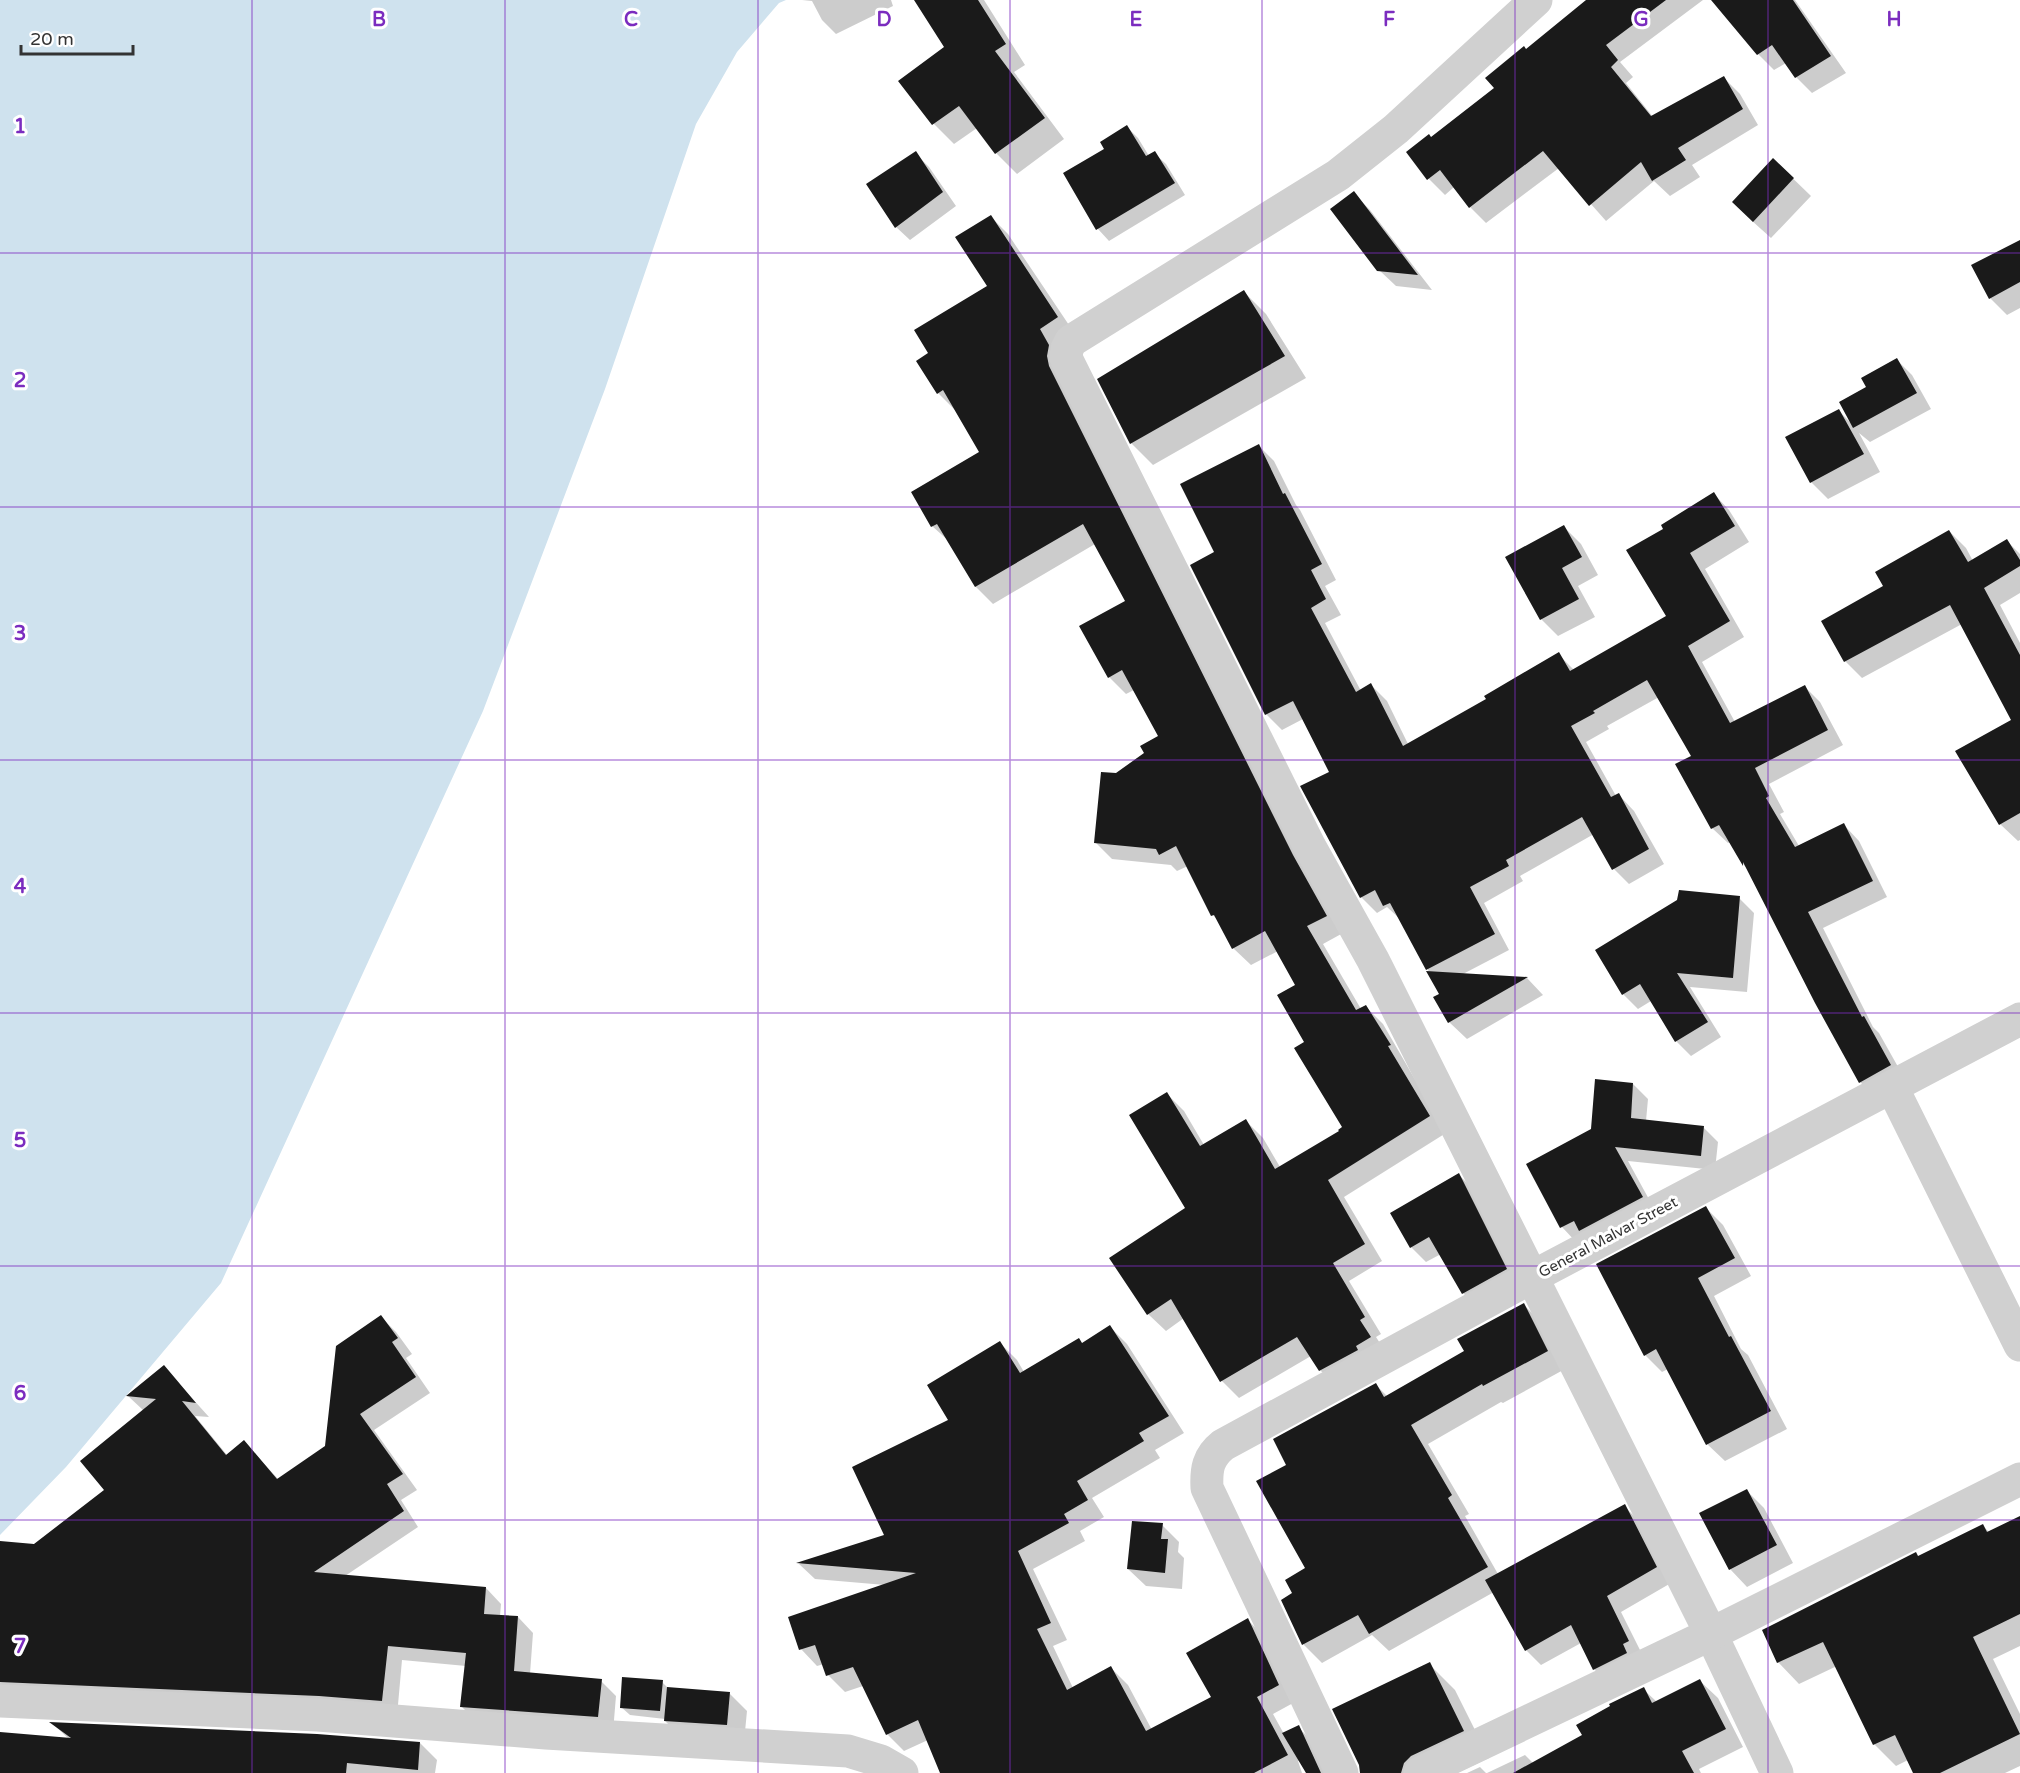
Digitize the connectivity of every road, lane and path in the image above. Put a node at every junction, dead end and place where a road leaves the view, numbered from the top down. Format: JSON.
{"nodes":[{"id":1,"x":1536,"y":0,"type":"edge"},
{"id":2,"x":2020,"y":1019,"type":"edge"},
{"id":3,"x":1892,"y":1087,"type":"junction"},
{"id":4,"x":1532,"y":1277,"type":"junction"},
{"id":5,"x":2020,"y":1345,"type":"edge"},
{"id":6,"x":2020,"y":1479,"type":"edge"},
{"id":7,"x":1711,"y":1634,"type":"junction"},
{"id":8,"x":0,"y":1701,"type":"edge"},
{"id":9,"x":902,"y":1773,"type":"edge"},
{"id":10,"x":1342,"y":1773,"type":"edge"},
{"id":11,"x":1420,"y":1773,"type":"edge"},
{"id":12,"x":1777,"y":1773,"type":"edge"}],
"edges":[{"from":1,"to":4,"type":"street"},
{"from":2,"to":3,"type":"street","name":"General Malvar Street"},
{"from":3,"to":4,"type":"street","name":"General Malvar Street"},
{"from":3,"to":5,"type":"street"},
{"from":4,"to":7,"type":"street"},
{"from":4,"to":10,"type":"street","name":"General Malvar Street"},
{"from":6,"to":7,"type":"street"},
{"from":7,"to":11,"type":"street"},
{"from":7,"to":12,"type":"street"},
{"from":8,"to":9,"type":"street"}]}
